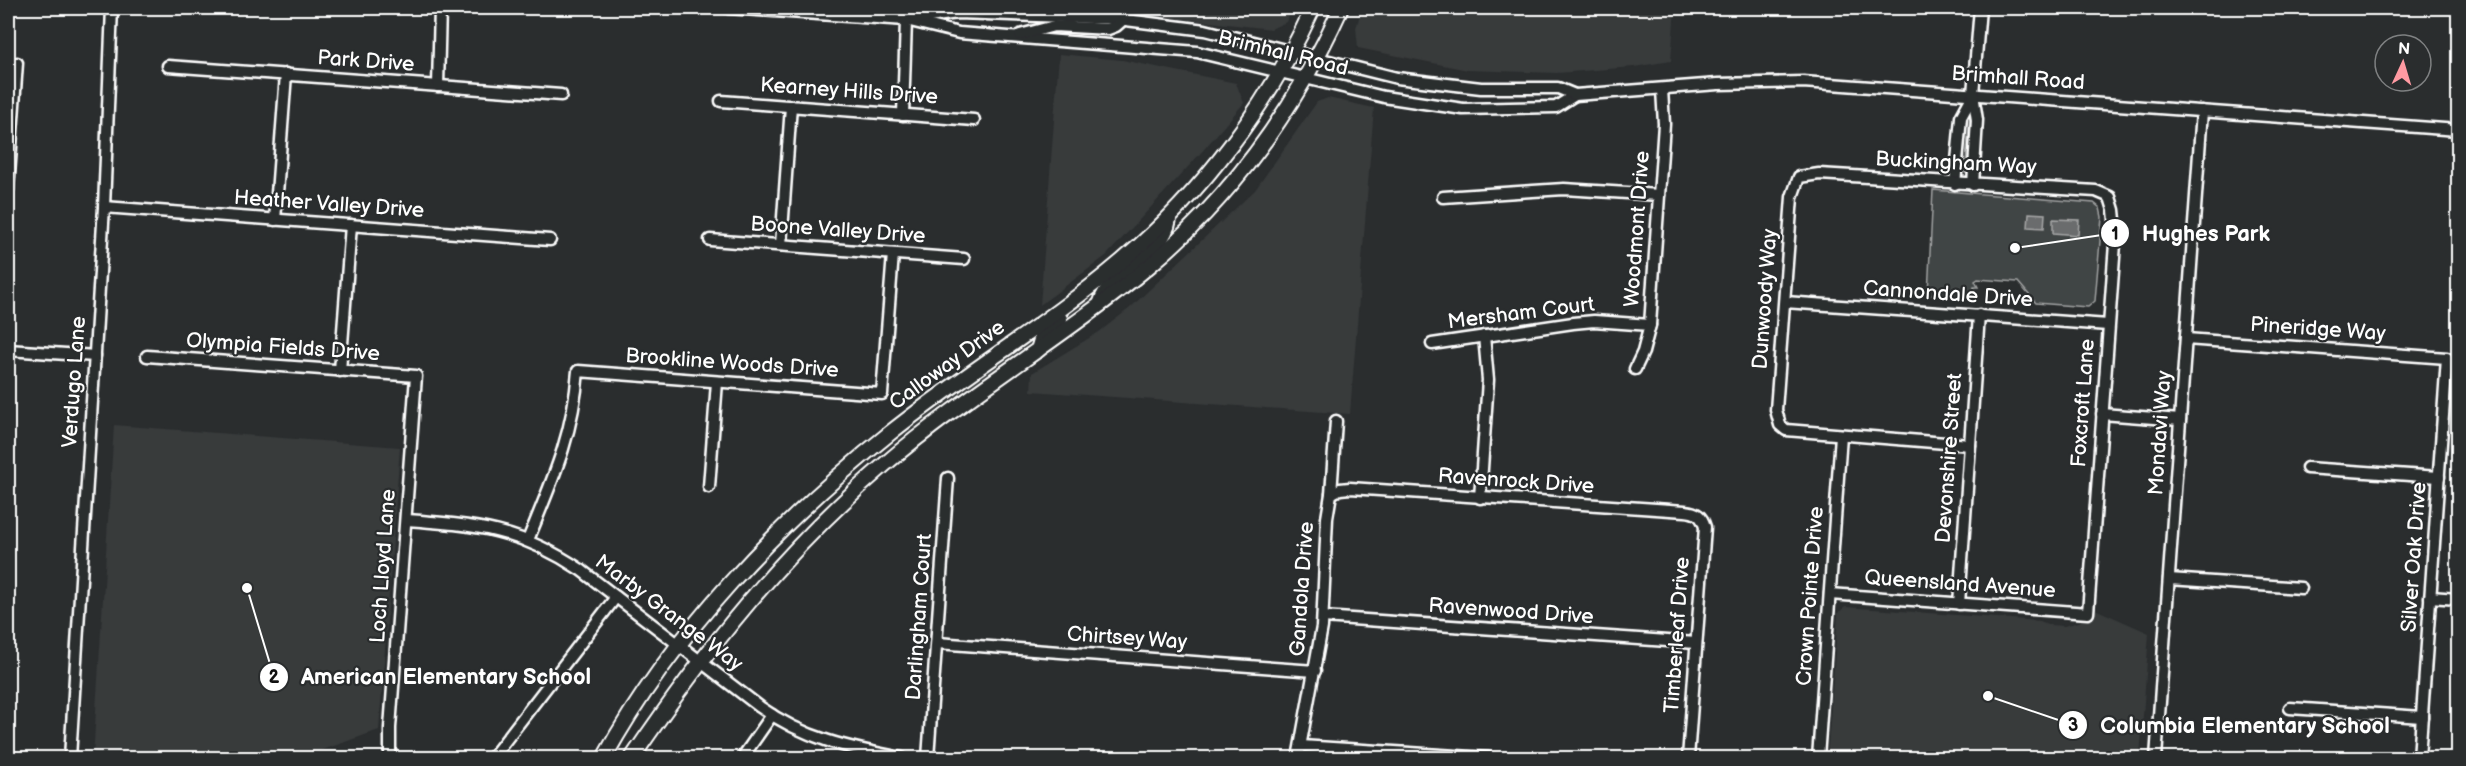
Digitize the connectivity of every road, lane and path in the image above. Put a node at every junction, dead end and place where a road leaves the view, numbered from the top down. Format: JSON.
{"nodes":[{"id":1,"x":112,"y":8,"type":"edge"},
{"id":2,"x":440,"y":8,"type":"edge"},
{"id":3,"x":728,"y":8,"type":"edge"},
{"id":4,"x":1313,"y":8,"type":"edge"},
{"id":5,"x":1341,"y":8,"type":"edge"},
{"id":6,"x":1980,"y":8,"type":"edge"},
{"id":7,"x":906,"y":20,"type":"junction"},
{"id":8,"x":1124,"y":20,"type":"junction"},
{"id":9,"x":1011,"y":37,"type":"junction"},
{"id":10,"x":1293,"y":51,"type":"junction"},
{"id":11,"x":1318,"y":58,"type":"junction"},
{"id":12,"x":17,"y":63,"type":"dead end"},
{"id":13,"x":168,"y":66,"type":"dead end"},
{"id":14,"x":1280,"y":73,"type":"junction"},
{"id":15,"x":286,"y":75,"type":"junction"},
{"id":16,"x":1305,"y":78,"type":"junction"},
{"id":17,"x":438,"y":86,"type":"junction"},
{"id":18,"x":1662,"y":89,"type":"junction"},
{"id":19,"x":1973,"y":94,"type":"junction"},
{"id":20,"x":561,"y":95,"type":"dead end"},
{"id":21,"x":1575,"y":95,"type":"junction"},
{"id":22,"x":721,"y":101,"type":"dead end"},
{"id":23,"x":791,"y":106,"type":"junction"},
{"id":24,"x":2202,"y":111,"type":"junction"},
{"id":25,"x":903,"y":115,"type":"junction"},
{"id":26,"x":974,"y":120,"type":"dead end"},
{"id":27,"x":2458,"y":130,"type":"edge"},
{"id":28,"x":1799,"y":177,"type":"joint"},
{"id":29,"x":1955,"y":184,"type":"junction"},
{"id":30,"x":1973,"y":185,"type":"junction"},
{"id":31,"x":8,"y":190,"type":"edge"},
{"id":32,"x":1659,"y":195,"type":"junction"},
{"id":33,"x":1443,"y":197,"type":"dead end"},
{"id":34,"x":2110,"y":197,"type":"joint"},
{"id":35,"x":104,"y":207,"type":"junction"},
{"id":36,"x":1169,"y":217,"type":"junction"},
{"id":37,"x":275,"y":220,"type":"junction"},
{"id":38,"x":351,"y":225,"type":"junction"},
{"id":39,"x":550,"y":240,"type":"dead end"},
{"id":40,"x":710,"y":240,"type":"dead end"},
{"id":41,"x":781,"y":245,"type":"junction"},
{"id":42,"x":893,"y":254,"type":"junction"},
{"id":43,"x":963,"y":259,"type":"dead end"},
{"id":44,"x":1091,"y":285,"type":"junction"},
{"id":45,"x":1785,"y":302,"type":"junction"},
{"id":46,"x":1100,"y":304,"type":"junction"},
{"id":47,"x":1979,"y":315,"type":"junction"},
{"id":48,"x":1650,"y":324,"type":"junction"},
{"id":49,"x":2108,"y":324,"type":"junction"},
{"id":50,"x":1484,"y":336,"type":"junction"},
{"id":51,"x":2186,"y":339,"type":"junction"},
{"id":52,"x":1432,"y":344,"type":"dead end"},
{"id":53,"x":8,"y":350,"type":"edge"},
{"id":54,"x":1038,"y":350,"type":"junction"},
{"id":55,"x":95,"y":356,"type":"junction"},
{"id":56,"x":147,"y":356,"type":"dead end"},
{"id":57,"x":2447,"y":357,"type":"joint"},
{"id":58,"x":1635,"y":369,"type":"dead end"},
{"id":59,"x":340,"y":370,"type":"junction"},
{"id":60,"x":416,"y":376,"type":"joint"},
{"id":61,"x":717,"y":382,"type":"junction"},
{"id":62,"x":2102,"y":414,"type":"junction"},
{"id":63,"x":2180,"y":420,"type":"junction"},
{"id":64,"x":1336,"y":421,"type":"dead end"},
{"id":65,"x":1841,"y":435,"type":"junction"},
{"id":66,"x":1970,"y":445,"type":"junction"},
{"id":67,"x":2307,"y":468,"type":"dead end"},
{"id":68,"x":948,"y":477,"type":"dead end"},
{"id":69,"x":2439,"y":477,"type":"junction"},
{"id":70,"x":709,"y":487,"type":"dead end"},
{"id":71,"x":1331,"y":494,"type":"junction"},
{"id":72,"x":1480,"y":498,"type":"junction"},
{"id":73,"x":1699,"y":515,"type":"joint"},
{"id":74,"x":406,"y":520,"type":"junction"},
{"id":75,"x":528,"y":540,"type":"junction"},
{"id":76,"x":2169,"y":579,"type":"junction"},
{"id":77,"x":2301,"y":588,"type":"dead end"},
{"id":78,"x":1830,"y":594,"type":"junction"},
{"id":79,"x":616,"y":597,"type":"junction"},
{"id":80,"x":2430,"y":597,"type":"junction"},
{"id":81,"x":2458,"y":599,"type":"edge"},
{"id":82,"x":1959,"y":604,"type":"junction"},
{"id":83,"x":2088,"y":613,"type":"joint"},
{"id":84,"x":1323,"y":617,"type":"junction"},
{"id":85,"x":1696,"y":643,"type":"junction"},
{"id":86,"x":680,"y":644,"type":"junction"},
{"id":87,"x":937,"y":644,"type":"junction"},
{"id":88,"x":700,"y":662,"type":"junction"},
{"id":89,"x":1315,"y":671,"type":"junction"},
{"id":90,"x":2290,"y":708,"type":"dead end"},
{"id":91,"x":771,"y":715,"type":"junction"},
{"id":92,"x":2422,"y":717,"type":"junction"},
{"id":93,"x":1300,"y":746,"type":"junction"},
{"id":94,"x":70,"y":759,"type":"edge"},
{"id":95,"x":390,"y":759,"type":"edge"},
{"id":96,"x":492,"y":759,"type":"edge"},
{"id":97,"x":604,"y":759,"type":"edge"},
{"id":98,"x":632,"y":759,"type":"edge"},
{"id":99,"x":742,"y":759,"type":"edge"},
{"id":100,"x":902,"y":759,"type":"edge"},
{"id":101,"x":928,"y":759,"type":"edge"},
{"id":102,"x":1298,"y":759,"type":"edge"},
{"id":103,"x":1488,"y":759,"type":"edge"},
{"id":104,"x":1688,"y":759,"type":"edge"},
{"id":105,"x":1818,"y":759,"type":"edge"},
{"id":106,"x":2156,"y":759,"type":"edge"},
{"id":107,"x":2419,"y":759,"type":"edge"}],
"edges":[{"from":1,"to":35,"type":"street","name":"Verdugo Lane"},
{"from":2,"to":17,"type":"street"},
{"from":3,"to":7,"type":"street","name":"Brimhall Road"},
{"from":4,"to":10,"type":"main road","name":"Calloway Drive"},
{"from":5,"to":11,"type":"main road","name":"Calloway Drive"},
{"from":6,"to":19,"type":"street"},
{"from":7,"to":8,"type":"street","name":"Brimhall Road"},
{"from":7,"to":9,"type":"street","name":"Brimhall Road"},
{"from":7,"to":25,"type":"street"},
{"from":8,"to":9,"type":"street"},
{"from":8,"to":10,"type":"street","name":"Brimhall Road"},
{"from":9,"to":14,"type":"street","name":"Brimhall Road"},
{"from":10,"to":11,"type":"street","name":"Brimhall Road"},
{"from":10,"to":14,"type":"main road","name":"Calloway Drive"},
{"from":11,"to":16,"type":"main road","name":"Calloway Drive"},
{"from":11,"to":21,"type":"street","name":"Brimhall Road"},
{"from":12,"to":31,"type":"street"},
{"from":13,"to":15,"type":"street","name":"Park Drive"},
{"from":14,"to":16,"type":"street","name":"Brimhall Road"},
{"from":14,"to":36,"type":"main road","name":"Calloway Drive"},
{"from":15,"to":17,"type":"street","name":"Park Drive"},
{"from":15,"to":37,"type":"street"},
{"from":16,"to":21,"type":"street","name":"Brimhall Road"},
{"from":16,"to":46,"type":"main road","name":"Calloway Drive"},
{"from":17,"to":20,"type":"street","name":"Park Drive"},
{"from":18,"to":19,"type":"street","name":"Brimhall Road"},
{"from":18,"to":21,"type":"street","name":"Brimhall Road"},
{"from":18,"to":32,"type":"street","name":"Woodmont Drive"},
{"from":19,"to":24,"type":"street","name":"Brimhall Road"},
{"from":19,"to":29,"type":"street"},
{"from":19,"to":30,"type":"street"},
{"from":22,"to":23,"type":"street","name":"Kearney Hills Drive"},
{"from":23,"to":25,"type":"street","name":"Kearney Hills Drive"},
{"from":23,"to":41,"type":"street"},
{"from":24,"to":27,"type":"street","name":"Brimhall Road"},
{"from":24,"to":51,"type":"street","name":"Mondavi Way"},
{"from":25,"to":26,"type":"street","name":"Kearney Hills Drive"},
{"from":28,"to":29,"type":"street","name":"Buckingham Way"},
{"from":28,"to":45,"type":"street","name":"Dunwoody Way"},
{"from":29,"to":30,"type":"street","name":"Buckingham Way"},
{"from":30,"to":34,"type":"street","name":"Buckingham Way"},
{"from":32,"to":33,"type":"street"},
{"from":32,"to":48,"type":"street","name":"Woodmont Drive"},
{"from":34,"to":49,"type":"street","name":"Foxcroft Lane"},
{"from":35,"to":37,"type":"street","name":"Heather Valley Drive"},
{"from":35,"to":55,"type":"street","name":"Verdugo Lane"},
{"from":36,"to":44,"type":"main road","name":"Calloway Drive"},
{"from":36,"to":46,"type":"main road"},
{"from":37,"to":38,"type":"street","name":"Heather Valley Drive"},
{"from":38,"to":39,"type":"street","name":"Heather Valley Drive"},
{"from":38,"to":59,"type":"street"},
{"from":40,"to":41,"type":"street","name":"Boone Valley Drive"},
{"from":41,"to":42,"type":"street","name":"Boone Valley Drive"},
{"from":42,"to":43,"type":"street","name":"Boone Valley Drive"},
{"from":42,"to":61,"type":"street","name":"Brookline Woods Drive"},
{"from":44,"to":54,"type":"main road"},
{"from":44,"to":86,"type":"main road","name":"Calloway Drive"},
{"from":45,"to":47,"type":"street","name":"Cannondale Drive"},
{"from":45,"to":65,"type":"street","name":"Dunwoody Way"},
{"from":46,"to":54,"type":"main road","name":"Calloway Drive"},
{"from":47,"to":49,"type":"street","name":"Cannondale Drive"},
{"from":47,"to":66,"type":"street","name":"Devonshire Street"},
{"from":48,"to":50,"type":"street","name":"Mersham Court"},
{"from":48,"to":58,"type":"street","name":"Woodmont Drive"},
{"from":49,"to":62,"type":"street","name":"Foxcroft Lane"},
{"from":50,"to":52,"type":"street","name":"Mersham Court"},
{"from":50,"to":72,"type":"street"},
{"from":51,"to":57,"type":"street","name":"Pineridge Way"},
{"from":51,"to":63,"type":"street","name":"Mondavi Way"},
{"from":53,"to":55,"type":"street"},
{"from":54,"to":88,"type":"main road","name":"Calloway Drive"},
{"from":55,"to":94,"type":"street","name":"Verdugo Lane"},
{"from":56,"to":59,"type":"street","name":"Olympia Fields Drive"},
{"from":57,"to":69,"type":"street","name":"Silver Oak Drive"},
{"from":59,"to":60,"type":"street","name":"Olympia Fields Drive"},
{"from":60,"to":74,"type":"street","name":"Loch Lloyd Lane"},
{"from":61,"to":70,"type":"street"},
{"from":61,"to":75,"type":"street","name":"Brookline Woods Drive"},
{"from":62,"to":63,"type":"street"},
{"from":62,"to":83,"type":"street","name":"Foxcroft Lane"},
{"from":63,"to":76,"type":"street","name":"Mondavi Way"},
{"from":64,"to":71,"type":"street","name":"Gandola Drive"},
{"from":65,"to":66,"type":"street"},
{"from":65,"to":78,"type":"street","name":"Crown Pointe Drive"},
{"from":66,"to":82,"type":"street","name":"Devonshire Street"},
{"from":67,"to":69,"type":"street"},
{"from":68,"to":87,"type":"street","name":"Darlingham Court"},
{"from":69,"to":80,"type":"street","name":"Silver Oak Drive"},
{"from":71,"to":72,"type":"street","name":"Ravenrock Drive"},
{"from":71,"to":84,"type":"street","name":"Gandola Drive"},
{"from":72,"to":73,"type":"street","name":"Ravenrock Drive"},
{"from":73,"to":85,"type":"street","name":"Timberleaf Drive"},
{"from":74,"to":75,"type":"street","name":"Marby Grange Way"},
{"from":74,"to":95,"type":"street","name":"Loch Lloyd Lane"},
{"from":75,"to":79,"type":"street","name":"Marby Grange Way"},
{"from":76,"to":77,"type":"street"},
{"from":76,"to":106,"type":"street","name":"Mondavi Way"},
{"from":78,"to":82,"type":"street","name":"Queensland Avenue"},
{"from":78,"to":105,"type":"street","name":"Crown Pointe Drive"},
{"from":79,"to":86,"type":"street","name":"Marby Grange Way"},
{"from":79,"to":96,"type":"street"},
{"from":80,"to":81,"type":"street"},
{"from":80,"to":92,"type":"street","name":"Silver Oak Drive"},
{"from":82,"to":83,"type":"street","name":"Queensland Avenue"},
{"from":84,"to":85,"type":"street","name":"Ravenwood Drive"},
{"from":84,"to":89,"type":"street","name":"Gandola Drive"},
{"from":85,"to":104,"type":"street","name":"Timberleaf Drive"},
{"from":86,"to":88,"type":"street","name":"Marby Grange Way"},
{"from":86,"to":97,"type":"main road","name":"Calloway Drive"},
{"from":87,"to":89,"type":"street","name":"Chirtsey Way"},
{"from":87,"to":101,"type":"street","name":"Darlingham Court"},
{"from":88,"to":91,"type":"street","name":"Marby Grange Way"},
{"from":88,"to":98,"type":"main road","name":"Calloway Drive"},
{"from":89,"to":93,"type":"street","name":"Gandola Drive"},
{"from":90,"to":92,"type":"street"},
{"from":91,"to":99,"type":"street"},
{"from":91,"to":100,"type":"street","name":"Marby Grange Way"},
{"from":92,"to":107,"type":"street","name":"Silver Oak Drive"},
{"from":93,"to":102,"type":"street","name":"Gandola Drive"},
{"from":93,"to":103,"type":"street"}]}
